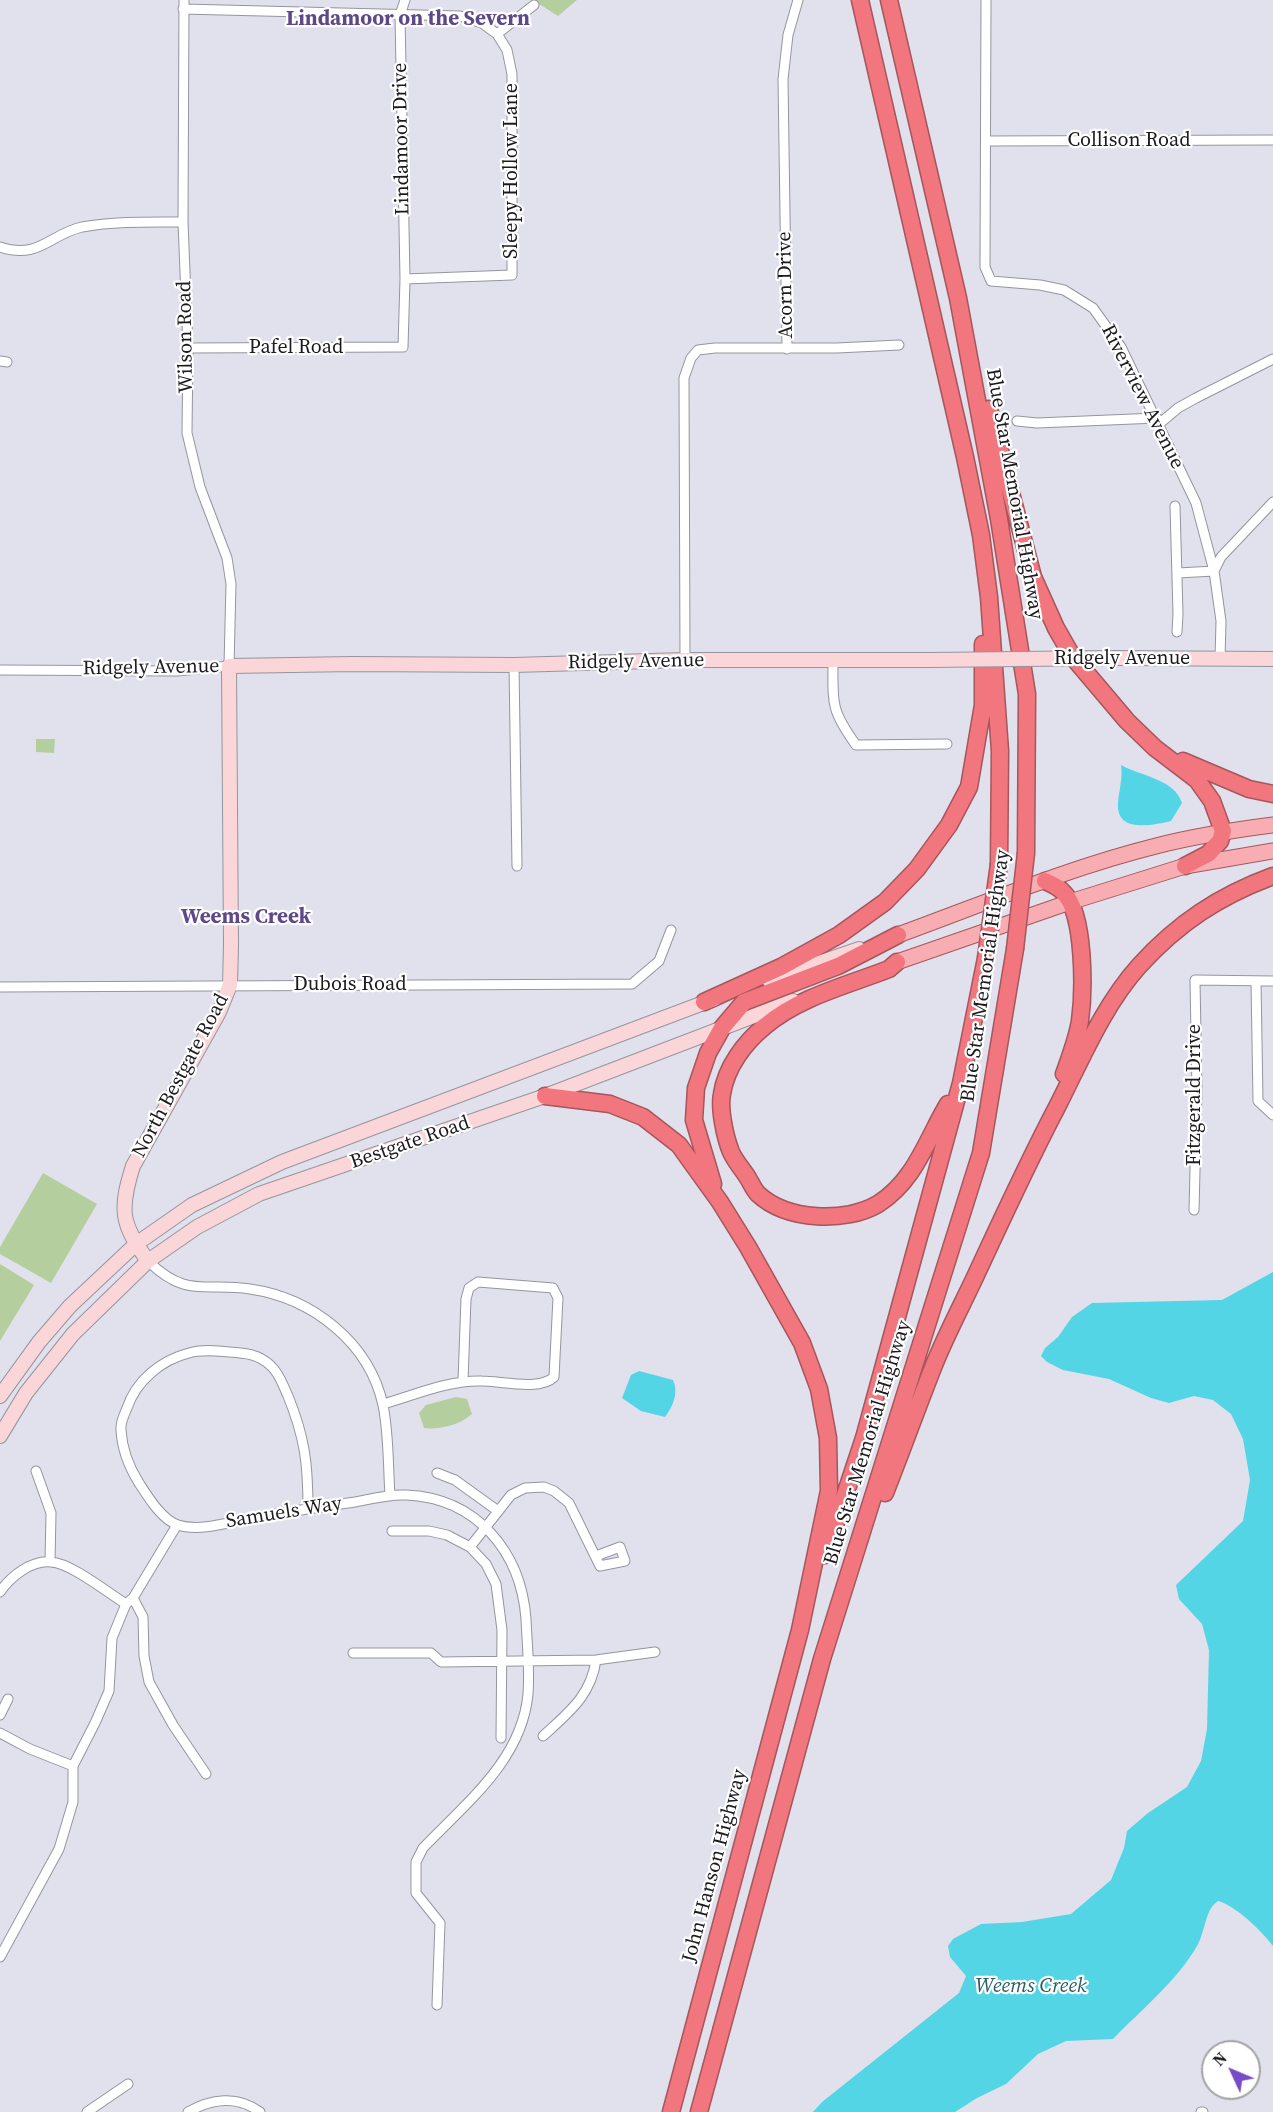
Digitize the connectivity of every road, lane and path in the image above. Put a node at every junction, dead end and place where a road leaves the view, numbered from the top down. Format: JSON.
{"nodes":[{"id":1,"x":405,"y":0,"type":"edge"},
{"id":2,"x":798,"y":0,"type":"edge"},
{"id":3,"x":860,"y":0,"type":"edge"},
{"id":4,"x":889,"y":0,"type":"edge"},
{"id":5,"x":986,"y":0,"type":"edge"},
{"id":6,"x":184,"y":5,"type":"edge"},
{"id":7,"x":534,"y":5,"type":"dead end"},
{"id":8,"x":400,"y":15,"type":"junction"},
{"id":9,"x":497,"y":34,"type":"junction"},
{"id":10,"x":1272,"y":140,"type":"edge"},
{"id":11,"x":986,"y":141,"type":"junction"},
{"id":12,"x":183,"y":222,"type":"junction"},
{"id":13,"x":0,"y":247,"type":"edge"},
{"id":14,"x":405,"y":279,"type":"junction"},
{"id":15,"x":958,"y":298,"type":"junction"},
{"id":16,"x":933,"y":317,"type":"junction"},
{"id":17,"x":899,"y":345,"type":"dead end"},
{"id":18,"x":403,"y":347,"type":"joint"},
{"id":19,"x":188,"y":348,"type":"junction"},
{"id":20,"x":787,"y":348,"type":"junction"},
{"id":21,"x":1273,"y":359,"type":"edge"},
{"id":22,"x":1017,"y":421,"type":"dead end"},
{"id":23,"x":1158,"y":421,"type":"junction"},
{"id":24,"x":1273,"y":502,"type":"edge"},
{"id":25,"x":1175,"y":506,"type":"dead end"},
{"id":26,"x":1214,"y":571,"type":"junction"},
{"id":27,"x":1178,"y":573,"type":"junction"},
{"id":28,"x":1177,"y":632,"type":"dead end"},
{"id":29,"x":1220,"y":659,"type":"junction"},
{"id":30,"x":1273,"y":659,"type":"edge"},
{"id":31,"x":685,"y":660,"type":"junction"},
{"id":32,"x":833,"y":660,"type":"junction"},
{"id":33,"x":514,"y":664,"type":"junction"},
{"id":34,"x":229,"y":666,"type":"junction"},
{"id":35,"x":0,"y":670,"type":"edge"},
{"id":36,"x":947,"y":744,"type":"dead end"},
{"id":37,"x":1155,"y":748,"type":"junction"},
{"id":38,"x":1273,"y":794,"type":"edge"},
{"id":39,"x":1273,"y":825,"type":"edge"},
{"id":40,"x":1223,"y":831,"type":"junction"},
{"id":41,"x":1273,"y":851,"type":"edge"},
{"id":42,"x":517,"y":866,"type":"dead end"},
{"id":43,"x":1185,"y":866,"type":"junction"},
{"id":44,"x":1273,"y":876,"type":"edge"},
{"id":45,"x":1045,"y":881,"type":"junction"},
{"id":46,"x":1070,"y":902,"type":"junction"},
{"id":47,"x":671,"y":930,"type":"dead end"},
{"id":48,"x":898,"y":935,"type":"junction"},
{"id":49,"x":897,"y":962,"type":"junction"},
{"id":50,"x":1256,"y":981,"type":"junction"},
{"id":51,"x":1273,"y":981,"type":"edge"},
{"id":52,"x":230,"y":985,"type":"junction"},
{"id":53,"x":0,"y":987,"type":"edge"},
{"id":54,"x":704,"y":1002,"type":"junction"},
{"id":55,"x":722,"y":1028,"type":"junction"},
{"id":56,"x":961,"y":1083,"type":"junction"},
{"id":57,"x":544,"y":1096,"type":"junction"},
{"id":58,"x":1273,"y":1115,"type":"edge"},
{"id":59,"x":1029,"y":1161,"type":"junction"},
{"id":60,"x":720,"y":1202,"type":"junction"},
{"id":61,"x":1194,"y":1209,"type":"dead end"},
{"id":62,"x":136,"y":1244,"type":"junction"},
{"id":63,"x":148,"y":1261,"type":"junction"},
{"id":64,"x":462,"y":1381,"type":"junction"},
{"id":65,"x":0,"y":1396,"type":"edge"},
{"id":66,"x":383,"y":1404,"type":"junction"},
{"id":67,"x":0,"y":1436,"type":"edge"},
{"id":68,"x":36,"y":1471,"type":"dead end"},
{"id":69,"x":437,"y":1473,"type":"dead end"},
{"id":70,"x":390,"y":1496,"type":"junction"},
{"id":71,"x":308,"y":1509,"type":"junction"},
{"id":72,"x":498,"y":1511,"type":"junction"},
{"id":73,"x":177,"y":1525,"type":"junction"},
{"id":74,"x":485,"y":1527,"type":"junction"},
{"id":75,"x":392,"y":1531,"type":"dead end"},
{"id":76,"x":470,"y":1547,"type":"junction"},
{"id":77,"x":596,"y":1556,"type":"dead end"},
{"id":78,"x":50,"y":1562,"type":"junction"},
{"id":79,"x":0,"y":1592,"type":"edge"},
{"id":80,"x":129,"y":1601,"type":"junction"},
{"id":81,"x":800,"y":1630,"type":"junction"},
{"id":82,"x":655,"y":1652,"type":"dead end"},
{"id":83,"x":353,"y":1653,"type":"dead end"},
{"id":84,"x":822,"y":1659,"type":"junction"},
{"id":85,"x":596,"y":1660,"type":"junction"},
{"id":86,"x":527,"y":1661,"type":"junction"},
{"id":87,"x":501,"y":1663,"type":"junction"},
{"id":88,"x":8,"y":1699,"type":"dead end"},
{"id":89,"x":0,"y":1715,"type":"edge"},
{"id":90,"x":0,"y":1733,"type":"edge"},
{"id":91,"x":543,"y":1736,"type":"dead end"},
{"id":92,"x":501,"y":1738,"type":"dead end"},
{"id":93,"x":73,"y":1766,"type":"junction"},
{"id":94,"x":206,"y":1774,"type":"dead end"},
{"id":95,"x":0,"y":1957,"type":"edge"},
{"id":96,"x":437,"y":2005,"type":"dead end"},
{"id":97,"x":128,"y":2084,"type":"dead end"},
{"id":98,"x":87,"y":2112,"type":"edge"},
{"id":99,"x":188,"y":2112,"type":"edge"},
{"id":100,"x":260,"y":2112,"type":"edge"},
{"id":101,"x":671,"y":2112,"type":"edge"},
{"id":102,"x":699,"y":2112,"type":"edge"}],
"edges":[{"from":1,"to":8,"type":"street","name":"Lindamoor Drive"},
{"from":2,"to":20,"type":"street","name":"Acorn Drive"},
{"from":3,"to":16,"type":"highway","name":"Blue Star Memorial Highway"},
{"from":4,"to":15,"type":"highway","name":"Blue Star Memorial Highway"},
{"from":5,"to":11,"type":"street","name":"Riverview Avenue"},
{"from":6,"to":8,"type":"street"},
{"from":6,"to":12,"type":"street","name":"Wilson Road"},
{"from":7,"to":9,"type":"street"},
{"from":8,"to":9,"type":"street"},
{"from":8,"to":14,"type":"street","name":"Lindamoor Drive"},
{"from":9,"to":14,"type":"street","name":"Sleepy Hollow Lane"},
{"from":10,"to":11,"type":"street","name":"Collison Road"},
{"from":11,"to":23,"type":"street","name":"Riverview Avenue"},
{"from":12,"to":13,"type":"street"},
{"from":12,"to":19,"type":"street","name":"Wilson Road"},
{"from":14,"to":18,"type":"street","name":"Lindamoor Drive"},
{"from":15,"to":37,"type":"highway"},
{"from":15,"to":84,"type":"highway","name":"Blue Star Memorial Highway","bridge":true},
{"from":16,"to":54,"type":"highway"},
{"from":16,"to":56,"type":"highway","name":"Blue Star Memorial Highway","bridge":true},
{"from":17,"to":20,"type":"street"},
{"from":18,"to":19,"type":"street","name":"Pafel Road"},
{"from":19,"to":34,"type":"street","name":"Wilson Road"},
{"from":20,"to":31,"type":"street","name":"Acorn Drive"},
{"from":21,"to":23,"type":"street"},
{"from":22,"to":23,"type":"street"},
{"from":23,"to":26,"type":"street","name":"Riverview Avenue"},
{"from":24,"to":26,"type":"street"},
{"from":25,"to":27,"type":"street"},
{"from":26,"to":27,"type":"street"},
{"from":26,"to":29,"type":"street","name":"Riverview Avenue"},
{"from":27,"to":28,"type":"street"},
{"from":29,"to":30,"type":"main road","name":"Ridgely Avenue"},
{"from":29,"to":32,"type":"main road","name":"Ridgely Avenue","bridge":true},
{"from":31,"to":32,"type":"main road","name":"Ridgely Avenue"},
{"from":31,"to":33,"type":"main road","name":"Ridgely Avenue"},
{"from":32,"to":36,"type":"street"},
{"from":33,"to":34,"type":"main road","name":"Ridgely Avenue"},
{"from":33,"to":42,"type":"street"},
{"from":34,"to":35,"type":"street","name":"Ridgely Avenue"},
{"from":34,"to":52,"type":"main road","name":"North Bestgate Road"},
{"from":37,"to":38,"type":"highway"},
{"from":37,"to":40,"type":"highway"},
{"from":39,"to":40,"type":"main road"},
{"from":40,"to":43,"type":"highway"},
{"from":40,"to":45,"type":"main road"},
{"from":41,"to":43,"type":"main road"},
{"from":43,"to":46,"type":"main road"},
{"from":44,"to":59,"type":"highway"},
{"from":45,"to":46,"type":"highway"},
{"from":45,"to":48,"type":"main road"},
{"from":46,"to":49,"type":"main road"},
{"from":46,"to":59,"type":"highway"},
{"from":47,"to":52,"type":"street","name":"Dubois Road"},
{"from":48,"to":54,"type":"main road","name":"Bestgate Road"},
{"from":48,"to":55,"type":"highway"},
{"from":49,"to":55,"type":"main road","name":"Bestgate Road"},
{"from":49,"to":56,"type":"highway"},
{"from":50,"to":51,"type":"street"},
{"from":50,"to":58,"type":"street"},
{"from":50,"to":61,"type":"street","name":"Fitzgerald Drive"},
{"from":52,"to":53,"type":"street","name":"Dubois Road"},
{"from":52,"to":62,"type":"main road","name":"North Bestgate Road"},
{"from":54,"to":62,"type":"main road","name":"Bestgate Road"},
{"from":55,"to":57,"type":"main road","name":"Bestgate Road"},
{"from":55,"to":60,"type":"highway"},
{"from":56,"to":81,"type":"highway","name":"Blue Star Memorial Highway"},
{"from":57,"to":60,"type":"highway"},
{"from":57,"to":63,"type":"main road","name":"Bestgate Road"},
{"from":59,"to":84,"type":"highway"},
{"from":60,"to":81,"type":"highway"},
{"from":62,"to":63,"type":"main road","name":"North Bestgate Road"},
{"from":62,"to":65,"type":"main road","name":"Bestgate Road"},
{"from":63,"to":66,"type":"street"},
{"from":63,"to":67,"type":"main road","name":"Bestgate Road"},
{"from":64,"to":64,"type":"street"},
{"from":64,"to":66,"type":"street"},
{"from":66,"to":70,"type":"street"},
{"from":68,"to":78,"type":"street"},
{"from":69,"to":72,"type":"street"},
{"from":70,"to":71,"type":"street","name":"Samuels Way"},
{"from":70,"to":74,"type":"street","name":"Samuels Way"},
{"from":71,"to":73,"type":"street","name":"Samuels Way"},
{"from":71,"to":73,"type":"street"},
{"from":72,"to":74,"type":"street"},
{"from":72,"to":77,"type":"street"},
{"from":73,"to":80,"type":"street"},
{"from":74,"to":76,"type":"street"},
{"from":74,"to":86,"type":"street","name":"Samuels Way"},
{"from":75,"to":76,"type":"street"},
{"from":76,"to":87,"type":"street"},
{"from":78,"to":79,"type":"street"},
{"from":78,"to":80,"type":"street"},
{"from":80,"to":93,"type":"street"},
{"from":80,"to":94,"type":"street"},
{"from":81,"to":101,"type":"highway","name":"John Hanson Highway"},
{"from":82,"to":85,"type":"street"},
{"from":83,"to":87,"type":"street"},
{"from":84,"to":102,"type":"highway"},
{"from":85,"to":86,"type":"street"},
{"from":85,"to":91,"type":"street"},
{"from":86,"to":87,"type":"street"},
{"from":86,"to":96,"type":"street","name":"Samuels Way"},
{"from":87,"to":92,"type":"street"},
{"from":88,"to":89,"type":"street"},
{"from":90,"to":93,"type":"street"},
{"from":93,"to":95,"type":"street"},
{"from":97,"to":98,"type":"street"},
{"from":99,"to":100,"type":"street"}]}
